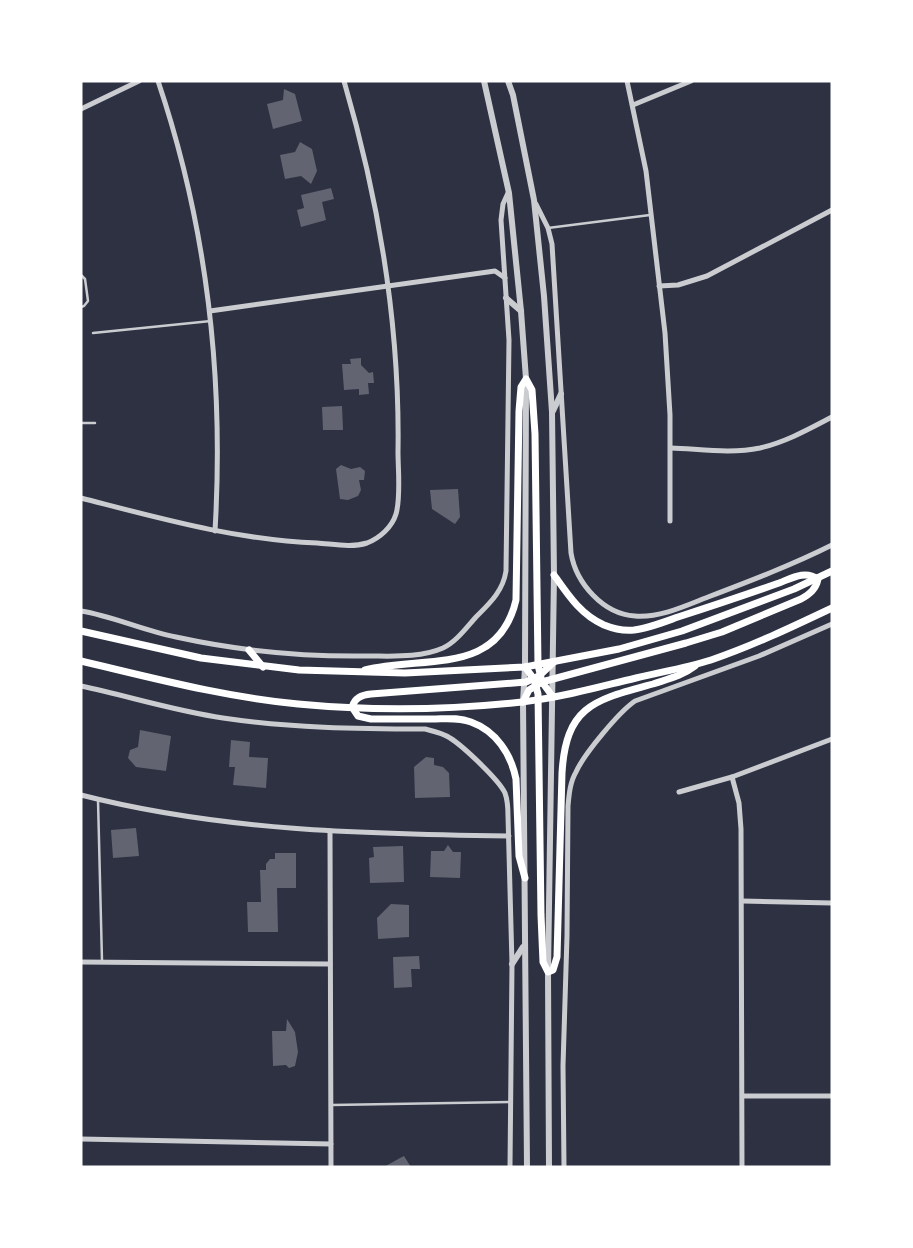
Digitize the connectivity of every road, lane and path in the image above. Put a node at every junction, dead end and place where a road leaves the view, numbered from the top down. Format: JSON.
{"nodes":[{"id":1,"x":139,"y":81,"type":"edge"},
{"id":2,"x":158,"y":81,"type":"edge"},
{"id":3,"x":344,"y":81,"type":"edge"},
{"id":4,"x":484,"y":81,"type":"edge"},
{"id":5,"x":508,"y":81,"type":"edge"},
{"id":6,"x":627,"y":81,"type":"edge"},
{"id":7,"x":691,"y":81,"type":"edge"},
{"id":8,"x":633,"y":105,"type":"junction"},
{"id":9,"x":81,"y":109,"type":"edge"},
{"id":10,"x":509,"y":193,"type":"junction"},
{"id":11,"x":534,"y":200,"type":"junction"},
{"id":12,"x":832,"y":210,"type":"edge"},
{"id":13,"x":650,"y":215,"type":"junction"},
{"id":14,"x":548,"y":228,"type":"junction"},
{"id":15,"x":81,"y":275,"type":"edge"},
{"id":16,"x":506,"y":278,"type":"junction"},
{"id":17,"x":388,"y":285,"type":"junction"},
{"id":18,"x":659,"y":286,"type":"junction"},
{"id":19,"x":506,"y":298,"type":"junction"},
{"id":20,"x":81,"y":307,"type":"edge"},
{"id":21,"x":210,"y":311,"type":"junction"},
{"id":22,"x":521,"y":311,"type":"junction"},
{"id":23,"x":211,"y":321,"type":"junction"},
{"id":24,"x":93,"y":333,"type":"dead end"},
{"id":25,"x":526,"y":380,"type":"junction"},
{"id":26,"x":561,"y":394,"type":"junction"},
{"id":27,"x":552,"y":412,"type":"junction"},
{"id":28,"x":832,"y":417,"type":"edge"},
{"id":29,"x":81,"y":423,"type":"edge"},
{"id":30,"x":95,"y":423,"type":"dead end"},
{"id":31,"x":671,"y":448,"type":"junction"},
{"id":32,"x":81,"y":498,"type":"edge"},
{"id":33,"x":670,"y":521,"type":"dead end"},
{"id":34,"x":215,"y":531,"type":"junction"},
{"id":35,"x":832,"y":545,"type":"edge"},
{"id":36,"x":832,"y":571,"type":"edge"},
{"id":37,"x":554,"y":575,"type":"junction"},
{"id":38,"x":818,"y":579,"type":"junction"},
{"id":39,"x":832,"y":608,"type":"edge"},
{"id":40,"x":81,"y":611,"type":"edge"},
{"id":41,"x":832,"y":624,"type":"edge"},
{"id":42,"x":81,"y":631,"type":"edge"},
{"id":43,"x":250,"y":650,"type":"junction"},
{"id":44,"x":81,"y":661,"type":"edge"},
{"id":45,"x":554,"y":662,"type":"junction"},
{"id":46,"x":699,"y":663,"type":"junction"},
{"id":47,"x":538,"y":665,"type":"junction"},
{"id":48,"x":263,"y":667,"type":"junction"},
{"id":49,"x":525,"y":667,"type":"junction"},
{"id":50,"x":355,"y":672,"type":"junction"},
{"id":51,"x":554,"y":678,"type":"junction"},
{"id":52,"x":538,"y":680,"type":"junction"},
{"id":53,"x":524,"y":682,"type":"junction"},
{"id":54,"x":81,"y":686,"type":"edge"},
{"id":55,"x":553,"y":697,"type":"junction"},
{"id":56,"x":538,"y":700,"type":"junction"},
{"id":57,"x":523,"y":702,"type":"junction"},
{"id":58,"x":352,"y":708,"type":"junction"},
{"id":59,"x":832,"y":739,"type":"edge"},
{"id":60,"x":732,"y":776,"type":"junction"},
{"id":61,"x":678,"y":792,"type":"dead end"},
{"id":62,"x":81,"y":795,"type":"edge"},
{"id":63,"x":98,"y":800,"type":"junction"},
{"id":64,"x":330,"y":831,"type":"junction"},
{"id":65,"x":509,"y":836,"type":"junction"},
{"id":66,"x":524,"y":878,"type":"junction"},
{"id":67,"x":742,"y":901,"type":"junction"},
{"id":68,"x":832,"y":903,"type":"edge"},
{"id":69,"x":524,"y":946,"type":"junction"},
{"id":70,"x":81,"y":962,"type":"edge"},
{"id":71,"x":102,"y":962,"type":"junction"},
{"id":72,"x":330,"y":964,"type":"junction"},
{"id":73,"x":512,"y":964,"type":"junction"},
{"id":74,"x":548,"y":972,"type":"junction"},
{"id":75,"x":743,"y":1096,"type":"junction"},
{"id":76,"x":832,"y":1096,"type":"edge"},
{"id":77,"x":510,"y":1102,"type":"junction"},
{"id":78,"x":331,"y":1105,"type":"junction"},
{"id":79,"x":81,"y":1139,"type":"edge"},
{"id":80,"x":331,"y":1144,"type":"junction"},
{"id":81,"x":331,"y":1167,"type":"edge"},
{"id":82,"x":510,"y":1167,"type":"edge"},
{"id":83,"x":527,"y":1167,"type":"edge"},
{"id":84,"x":549,"y":1167,"type":"edge"},
{"id":85,"x":564,"y":1167,"type":"edge"},
{"id":86,"x":742,"y":1167,"type":"edge"}],
"edges":[{"from":1,"to":9,"type":"street"},
{"from":2,"to":21,"type":"street"},
{"from":3,"to":17,"type":"street"},
{"from":4,"to":10,"type":"street"},
{"from":5,"to":11,"type":"street"},
{"from":6,"to":8,"type":"street"},
{"from":7,"to":8,"type":"street"},
{"from":8,"to":13,"type":"street"},
{"from":10,"to":16,"type":"street"},
{"from":10,"to":22,"type":"street"},
{"from":11,"to":14,"type":"street"},
{"from":11,"to":27,"type":"street"},
{"from":12,"to":18,"type":"street"},
{"from":13,"to":14,"type":"lane"},
{"from":13,"to":18,"type":"street"},
{"from":14,"to":26,"type":"street"},
{"from":15,"to":20,"type":"lane"},
{"from":16,"to":17,"type":"street"},
{"from":16,"to":19,"type":"street"},
{"from":17,"to":21,"type":"street"},
{"from":17,"to":34,"type":"street"},
{"from":18,"to":31,"type":"street"},
{"from":19,"to":22,"type":"street"},
{"from":19,"to":43,"type":"street"},
{"from":21,"to":23,"type":"street"},
{"from":22,"to":25,"type":"street"},
{"from":23,"to":24,"type":"lane"},
{"from":23,"to":34,"type":"street"},
{"from":25,"to":47,"type":"main road"},
{"from":25,"to":49,"type":"street"},
{"from":25,"to":50,"type":"main road"},
{"from":26,"to":27,"type":"street"},
{"from":26,"to":35,"type":"street"},
{"from":27,"to":37,"type":"street"},
{"from":28,"to":31,"type":"street"},
{"from":29,"to":30,"type":"lane"},
{"from":31,"to":33,"type":"street"},
{"from":32,"to":34,"type":"street"},
{"from":36,"to":38,"type":"main road"},
{"from":37,"to":38,"type":"main road"},
{"from":37,"to":45,"type":"street"},
{"from":38,"to":45,"type":"main road"},
{"from":38,"to":51,"type":"main road"},
{"from":39,"to":46,"type":"main road"},
{"from":40,"to":43,"type":"street"},
{"from":41,"to":85,"type":"street"},
{"from":42,"to":48,"type":"main road"},
{"from":43,"to":48,"type":"main road"},
{"from":44,"to":58,"type":"main road"},
{"from":45,"to":47,"type":"main road"},
{"from":45,"to":51,"type":"street"},
{"from":45,"to":52,"type":"main road"},
{"from":46,"to":55,"type":"main road"},
{"from":46,"to":74,"type":"main road"},
{"from":47,"to":49,"type":"main road"},
{"from":47,"to":52,"type":"main road"},
{"from":48,"to":50,"type":"main road"},
{"from":49,"to":50,"type":"main road"},
{"from":49,"to":52,"type":"main road"},
{"from":49,"to":53,"type":"street"},
{"from":51,"to":52,"type":"main road"},
{"from":51,"to":55,"type":"street"},
{"from":52,"to":53,"type":"main road"},
{"from":52,"to":55,"type":"main road"},
{"from":52,"to":56,"type":"main road"},
{"from":52,"to":57,"type":"main road"},
{"from":53,"to":57,"type":"street"},
{"from":53,"to":58,"type":"main road"},
{"from":54,"to":65,"type":"street"},
{"from":55,"to":56,"type":"main road"},
{"from":55,"to":74,"type":"street"},
{"from":56,"to":57,"type":"main road"},
{"from":56,"to":74,"type":"main road"},
{"from":57,"to":58,"type":"main road"},
{"from":57,"to":66,"type":"street"},
{"from":58,"to":66,"type":"main road"},
{"from":59,"to":60,"type":"street"},
{"from":60,"to":61,"type":"street"},
{"from":60,"to":67,"type":"street"},
{"from":62,"to":63,"type":"street"},
{"from":63,"to":64,"type":"street"},
{"from":63,"to":71,"type":"lane"},
{"from":64,"to":65,"type":"street"},
{"from":64,"to":72,"type":"street"},
{"from":65,"to":73,"type":"street"},
{"from":66,"to":69,"type":"street"},
{"from":67,"to":68,"type":"street"},
{"from":67,"to":75,"type":"street"},
{"from":69,"to":73,"type":"street"},
{"from":69,"to":83,"type":"street"},
{"from":70,"to":71,"type":"street"},
{"from":71,"to":72,"type":"street"},
{"from":72,"to":78,"type":"street"},
{"from":73,"to":77,"type":"street"},
{"from":74,"to":84,"type":"street"},
{"from":75,"to":76,"type":"street"},
{"from":75,"to":86,"type":"street"},
{"from":77,"to":78,"type":"lane"},
{"from":77,"to":82,"type":"street"},
{"from":78,"to":80,"type":"street"},
{"from":79,"to":80,"type":"street"},
{"from":80,"to":81,"type":"street"}]}
